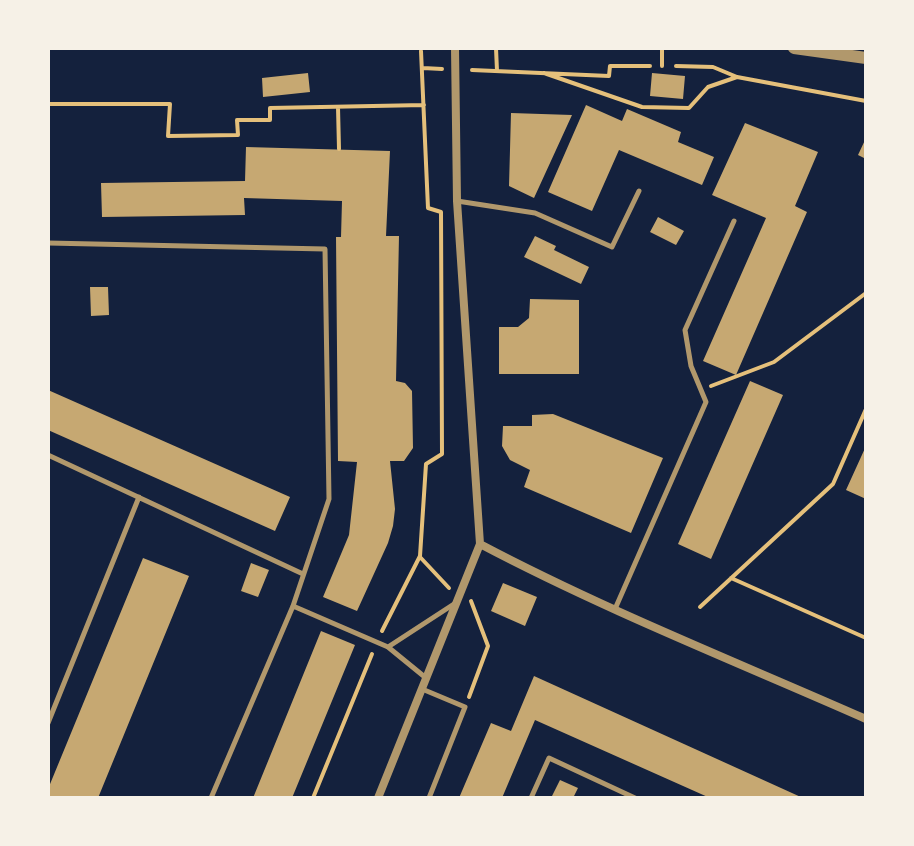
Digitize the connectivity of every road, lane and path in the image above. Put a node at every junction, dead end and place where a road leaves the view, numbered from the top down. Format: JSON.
{"nodes":[{"id":1,"x":455,"y":48,"type":"edge"},
{"id":2,"x":496,"y":48,"type":"edge"},
{"id":3,"x":662,"y":48,"type":"edge"},
{"id":4,"x":794,"y":48,"type":"edge"},
{"id":5,"x":421,"y":51,"type":"dead end"},
{"id":6,"x":866,"y":58,"type":"edge"},
{"id":7,"x":650,"y":66,"type":"dead end"},
{"id":8,"x":662,"y":66,"type":"dead end"},
{"id":9,"x":676,"y":66,"type":"dead end"},
{"id":10,"x":423,"y":68,"type":"junction"},
{"id":11,"x":442,"y":69,"type":"dead end"},
{"id":12,"x":472,"y":70,"type":"dead end"},
{"id":13,"x":497,"y":71,"type":"junction"},
{"id":14,"x":544,"y":73,"type":"junction"},
{"id":15,"x":737,"y":77,"type":"junction"},
{"id":16,"x":866,"y":101,"type":"edge"},
{"id":17,"x":48,"y":104,"type":"edge"},
{"id":18,"x":424,"y":105,"type":"junction"},
{"id":19,"x":338,"y":107,"type":"junction"},
{"id":20,"x":339,"y":149,"type":"dead end"},
{"id":21,"x":639,"y":191,"type":"dead end"},
{"id":22,"x":457,"y":201,"type":"junction"},
{"id":23,"x":734,"y":221,"type":"dead end"},
{"id":24,"x":48,"y":243,"type":"edge"},
{"id":25,"x":866,"y":293,"type":"edge"},
{"id":26,"x":701,"y":390,"type":"junction"},
{"id":27,"x":866,"y":409,"type":"edge"},
{"id":28,"x":48,"y":455,"type":"edge"},
{"id":29,"x":139,"y":497,"type":"junction"},
{"id":30,"x":480,"y":544,"type":"junction"},
{"id":31,"x":420,"y":556,"type":"junction"},
{"id":32,"x":303,"y":574,"type":"junction"},
{"id":33,"x":731,"y":578,"type":"junction"},
{"id":34,"x":459,"y":598,"type":"junction"},
{"id":35,"x":293,"y":606,"type":"junction"},
{"id":36,"x":700,"y":607,"type":"dead end"},
{"id":37,"x":615,"y":609,"type":"junction"},
{"id":38,"x":866,"y":638,"type":"edge"},
{"id":39,"x":377,"y":642,"type":"junction"},
{"id":40,"x":388,"y":647,"type":"junction"},
{"id":41,"x":426,"y":678,"type":"junction"},
{"id":42,"x":421,"y":688,"type":"junction"},
{"id":43,"x":465,"y":707,"type":"junction"},
{"id":44,"x":866,"y":719,"type":"edge"},
{"id":45,"x":48,"y":723,"type":"edge"},
{"id":46,"x":211,"y":798,"type":"edge"},
{"id":47,"x":313,"y":798,"type":"edge"},
{"id":48,"x":378,"y":798,"type":"edge"},
{"id":49,"x":429,"y":798,"type":"edge"},
{"id":50,"x":531,"y":798,"type":"edge"},
{"id":51,"x":635,"y":798,"type":"edge"}],
"edges":[{"from":1,"to":22,"type":"street"},
{"from":2,"to":13,"type":"path"},
{"from":3,"to":8,"type":"path"},
{"from":4,"to":6,"type":"street"},
{"from":5,"to":10,"type":"path"},
{"from":7,"to":14,"type":"path"},
{"from":9,"to":15,"type":"path"},
{"from":10,"to":11,"type":"path"},
{"from":10,"to":18,"type":"path"},
{"from":12,"to":13,"type":"path"},
{"from":13,"to":14,"type":"path"},
{"from":14,"to":15,"type":"path"},
{"from":15,"to":16,"type":"path"},
{"from":17,"to":19,"type":"path"},
{"from":18,"to":19,"type":"path"},
{"from":18,"to":31,"type":"path"},
{"from":19,"to":20,"type":"path"},
{"from":21,"to":22,"type":"lane"},
{"from":22,"to":30,"type":"street"},
{"from":23,"to":26,"type":"lane"},
{"from":24,"to":32,"type":"lane"},
{"from":25,"to":26,"type":"path"},
{"from":26,"to":37,"type":"lane"},
{"from":27,"to":33,"type":"path"},
{"from":28,"to":29,"type":"lane"},
{"from":29,"to":32,"type":"lane"},
{"from":29,"to":45,"type":"lane"},
{"from":30,"to":34,"type":"street"},
{"from":30,"to":37,"type":"street"},
{"from":31,"to":34,"type":"path"},
{"from":31,"to":39,"type":"path"},
{"from":32,"to":35,"type":"lane"},
{"from":33,"to":36,"type":"path"},
{"from":33,"to":38,"type":"path"},
{"from":34,"to":40,"type":"lane"},
{"from":34,"to":41,"type":"street"},
{"from":34,"to":43,"type":"path"},
{"from":35,"to":39,"type":"lane"},
{"from":35,"to":46,"type":"lane"},
{"from":37,"to":44,"type":"street"},
{"from":39,"to":40,"type":"lane"},
{"from":39,"to":47,"type":"path"},
{"from":40,"to":41,"type":"lane"},
{"from":41,"to":42,"type":"street"},
{"from":42,"to":43,"type":"lane"},
{"from":42,"to":48,"type":"street"},
{"from":43,"to":49,"type":"lane"},
{"from":50,"to":51,"type":"lane"}]}
